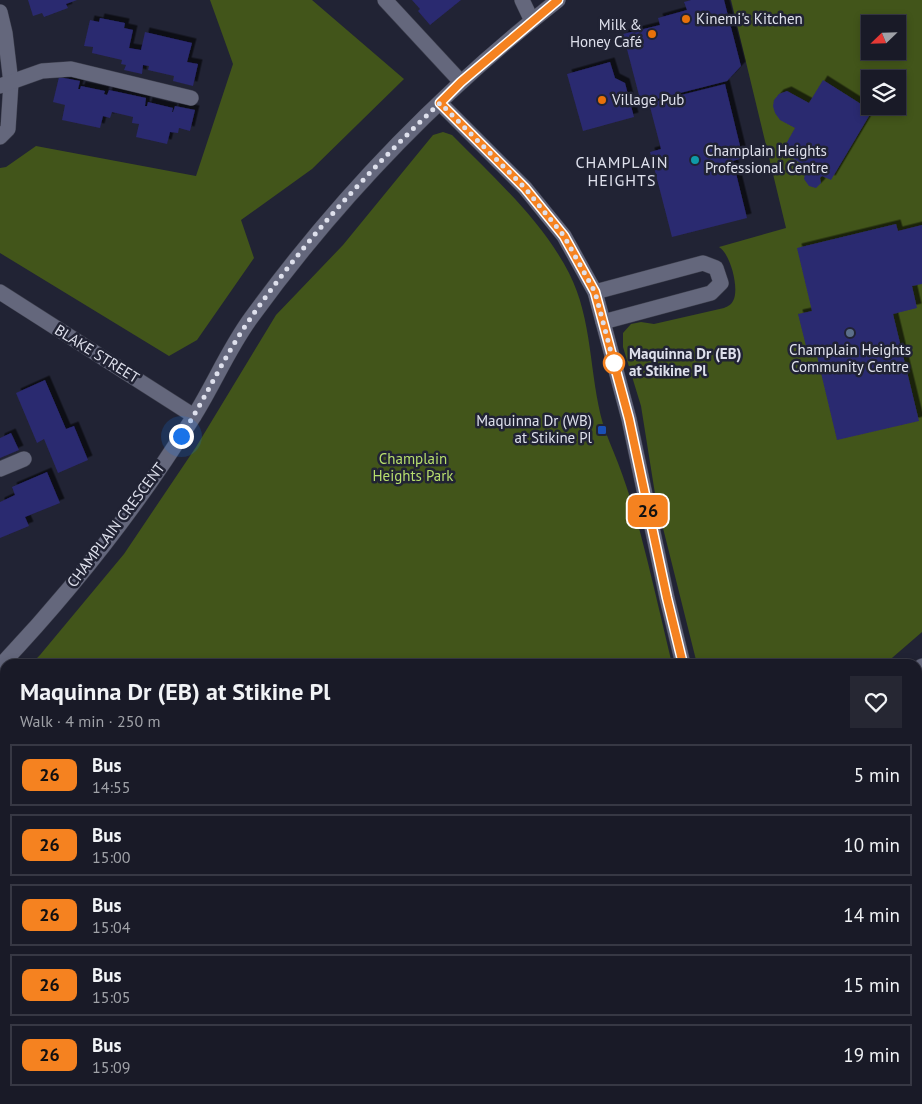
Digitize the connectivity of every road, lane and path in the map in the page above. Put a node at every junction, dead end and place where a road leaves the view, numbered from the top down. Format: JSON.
{"nodes":[{"id":1,"x":385,"y":0,"type":"edge"},
{"id":2,"x":522,"y":0,"type":"edge"},
{"id":3,"x":558,"y":0,"type":"edge"},
{"id":4,"x":0,"y":12,"type":"edge"},
{"id":5,"x":532,"y":21,"type":"junction"},
{"id":6,"x":461,"y":82,"type":"junction"},
{"id":7,"x":5,"y":85,"type":"edge"},
{"id":8,"x":190,"y":98,"type":"dead end"},
{"id":9,"x":440,"y":103,"type":"junction"},
{"id":10,"x":0,"y":137,"type":"edge"},
{"id":11,"x":0,"y":292,"type":"edge"},
{"id":12,"x":595,"y":292,"type":"junction"},
{"id":13,"x":603,"y":322,"type":"junction"},
{"id":14,"x":194,"y":416,"type":"junction"},
{"id":15,"x":24,"y":459,"type":"dead end"},
{"id":16,"x":0,"y":469,"type":"edge"},
{"id":17,"x":7,"y":659,"type":"edge"},
{"id":18,"x":682,"y":659,"type":"edge"}],
"edges":[{"from":1,"to":6,"type":"street"},
{"from":2,"to":5,"type":"street"},
{"from":3,"to":5,"type":"street","name":"CHAMPLAIN CRESCENT"},
{"from":4,"to":7,"type":"street"},
{"from":5,"to":6,"type":"street","name":"CHAMPLAIN CRESCENT"},
{"from":6,"to":9,"type":"street","name":"CHAMPLAIN CRESCENT"},
{"from":7,"to":8,"type":"street"},
{"from":7,"to":10,"type":"street"},
{"from":9,"to":12,"type":"street"},
{"from":9,"to":14,"type":"street","name":"CHAMPLAIN CRESCENT"},
{"from":11,"to":14,"type":"street","name":"BLAKE STREET"},
{"from":12,"to":13,"type":"street"},
{"from":12,"to":13,"type":"street"},
{"from":13,"to":18,"type":"street"},
{"from":14,"to":17,"type":"street","name":"CHAMPLAIN CRESCENT"},
{"from":15,"to":16,"type":"street"}]}
